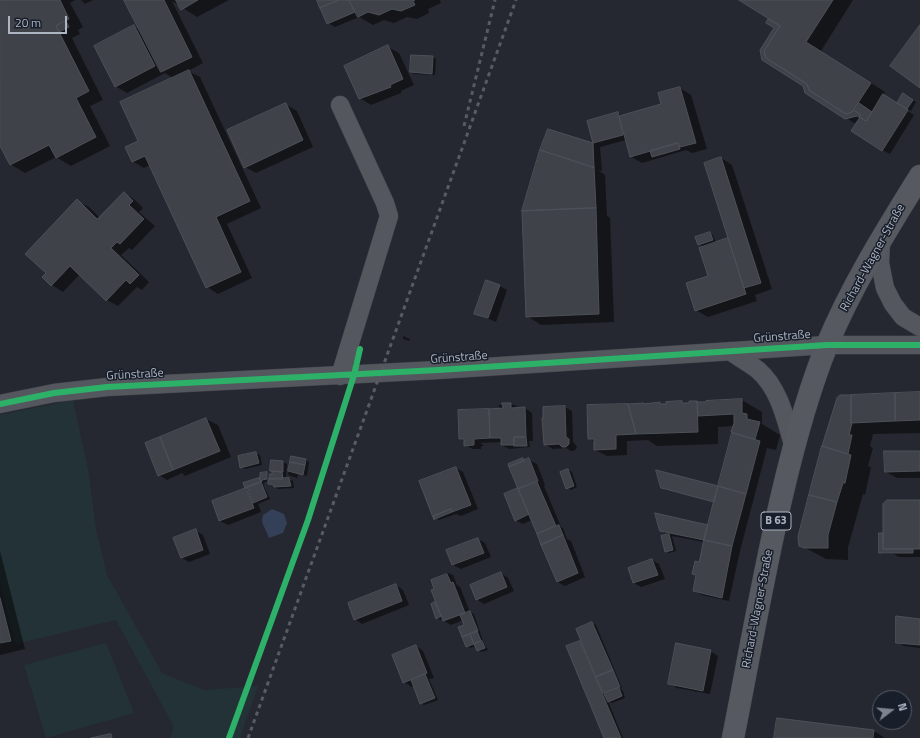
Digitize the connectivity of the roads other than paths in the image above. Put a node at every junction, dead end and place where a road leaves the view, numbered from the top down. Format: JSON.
{"nodes":[{"id":1,"x":340,"y":105,"type":"dead end"},
{"id":2,"x":920,"y":176,"type":"edge"},
{"id":3,"x":881,"y":240,"type":"junction"},
{"id":4,"x":920,"y":326,"type":"edge"},
{"id":5,"x":827,"y":345,"type":"junction"},
{"id":6,"x":920,"y":345,"type":"edge"},
{"id":7,"x":730,"y":351,"type":"junction"},
{"id":8,"x":340,"y":376,"type":"junction"},
{"id":9,"x":0,"y":404,"type":"edge"},
{"id":10,"x":794,"y":448,"type":"junction"},
{"id":11,"x":733,"y":738,"type":"edge"}],
"edges":[{"from":1,"to":8,"type":"street"},
{"from":2,"to":3,"type":"main road","name":"Richard-Wagner-Straße","number":"B 63"},
{"from":3,"to":4,"type":"street"},
{"from":3,"to":5,"type":"main road","name":"Richard-Wagner-Straße","number":"B 63"},
{"from":5,"to":6,"type":"street","name":"Grünstraße"},
{"from":5,"to":7,"type":"street","name":"Grünstraße"},
{"from":5,"to":10,"type":"main road","name":"Richard-Wagner-Straße","number":"B 63"},
{"from":7,"to":8,"type":"street","name":"Grünstraße"},
{"from":7,"to":10,"type":"street","name":"Grünstraße"},
{"from":8,"to":9,"type":"street","name":"Grünstraße"},
{"from":10,"to":11,"type":"main road","name":"Richard-Wagner-Straße","number":"B 63"}]}
